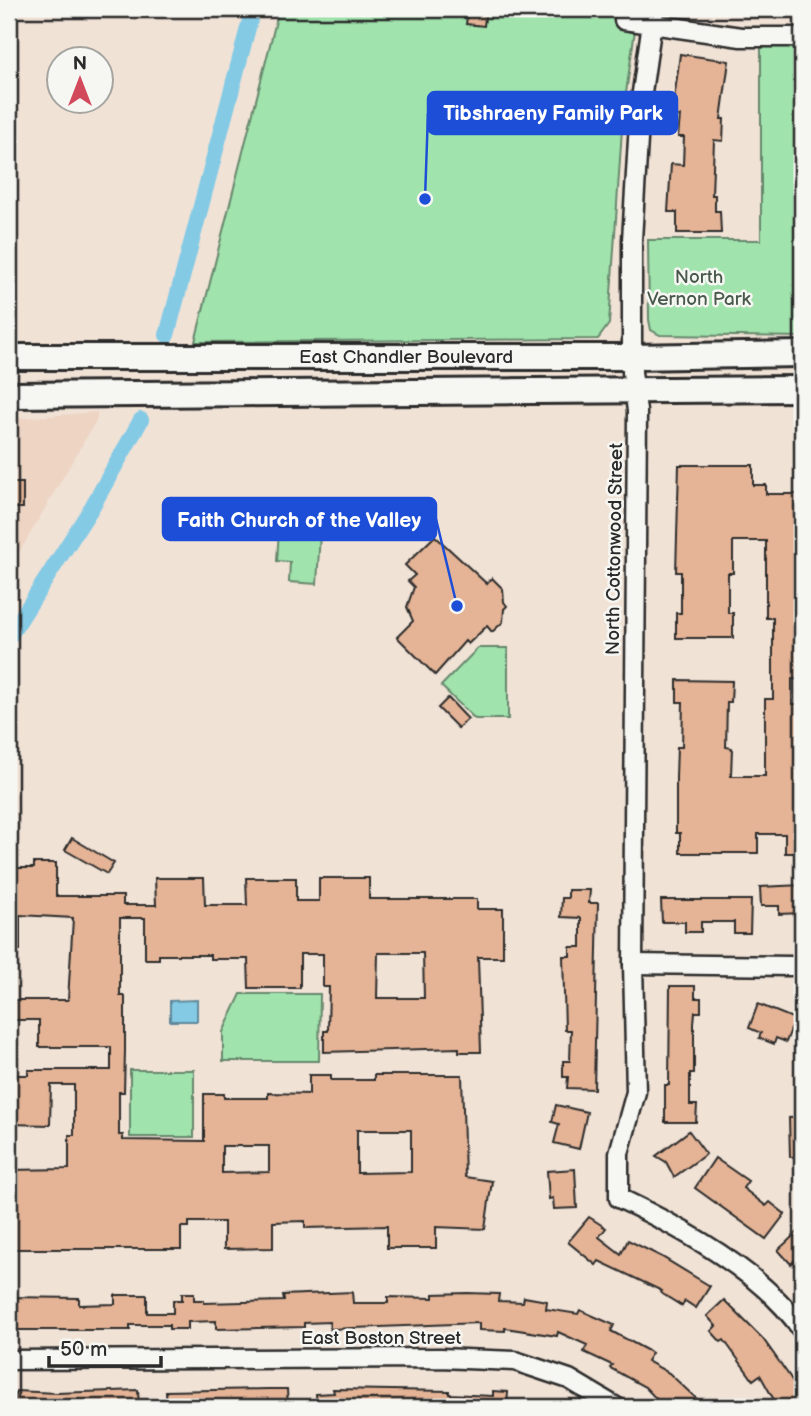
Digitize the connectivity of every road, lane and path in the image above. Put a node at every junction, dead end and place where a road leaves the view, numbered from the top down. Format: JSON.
{"nodes":[{"id":1,"x":653,"y":17,"type":"edge"},
{"id":2,"x":624,"y":20,"type":"dead end"},
{"id":3,"x":802,"y":37,"type":"edge"},
{"id":4,"x":802,"y":354,"type":"edge"},
{"id":5,"x":9,"y":357,"type":"edge"},
{"id":6,"x":448,"y":357,"type":"junction"},
{"id":7,"x":632,"y":357,"type":"junction"},
{"id":8,"x":802,"y":389,"type":"edge"},
{"id":9,"x":633,"y":390,"type":"junction"},
{"id":10,"x":340,"y":392,"type":"junction"},
{"id":11,"x":9,"y":395,"type":"edge"},
{"id":12,"x":633,"y":964,"type":"junction"},
{"id":13,"x":791,"y":966,"type":"dead end"},
{"id":14,"x":802,"y":1330,"type":"edge"},
{"id":15,"x":9,"y":1360,"type":"edge"},
{"id":16,"x":616,"y":1407,"type":"edge"}],
"edges":[{"from":1,"to":2,"type":"street"},
{"from":1,"to":3,"type":"street"},
{"from":1,"to":7,"type":"street","name":"North Cottonwood Street"},
{"from":4,"to":7,"type":"main road","name":"East Chandler Boulevard"},
{"from":5,"to":6,"type":"main road","name":"East Chandler Boulevard"},
{"from":6,"to":7,"type":"main road","name":"East Chandler Boulevard"},
{"from":6,"to":10,"type":"main road"},
{"from":7,"to":9,"type":"street","name":"North Cottonwood Street"},
{"from":8,"to":9,"type":"main road","name":"East Chandler Boulevard"},
{"from":9,"to":10,"type":"main road","name":"East Chandler Boulevard"},
{"from":9,"to":12,"type":"street","name":"North Cottonwood Street"},
{"from":10,"to":11,"type":"main road","name":"East Chandler Boulevard"},
{"from":12,"to":13,"type":"street"},
{"from":12,"to":14,"type":"street","name":"North Cottonwood Street"},
{"from":15,"to":16,"type":"street","name":"East Boston Street"}]}
